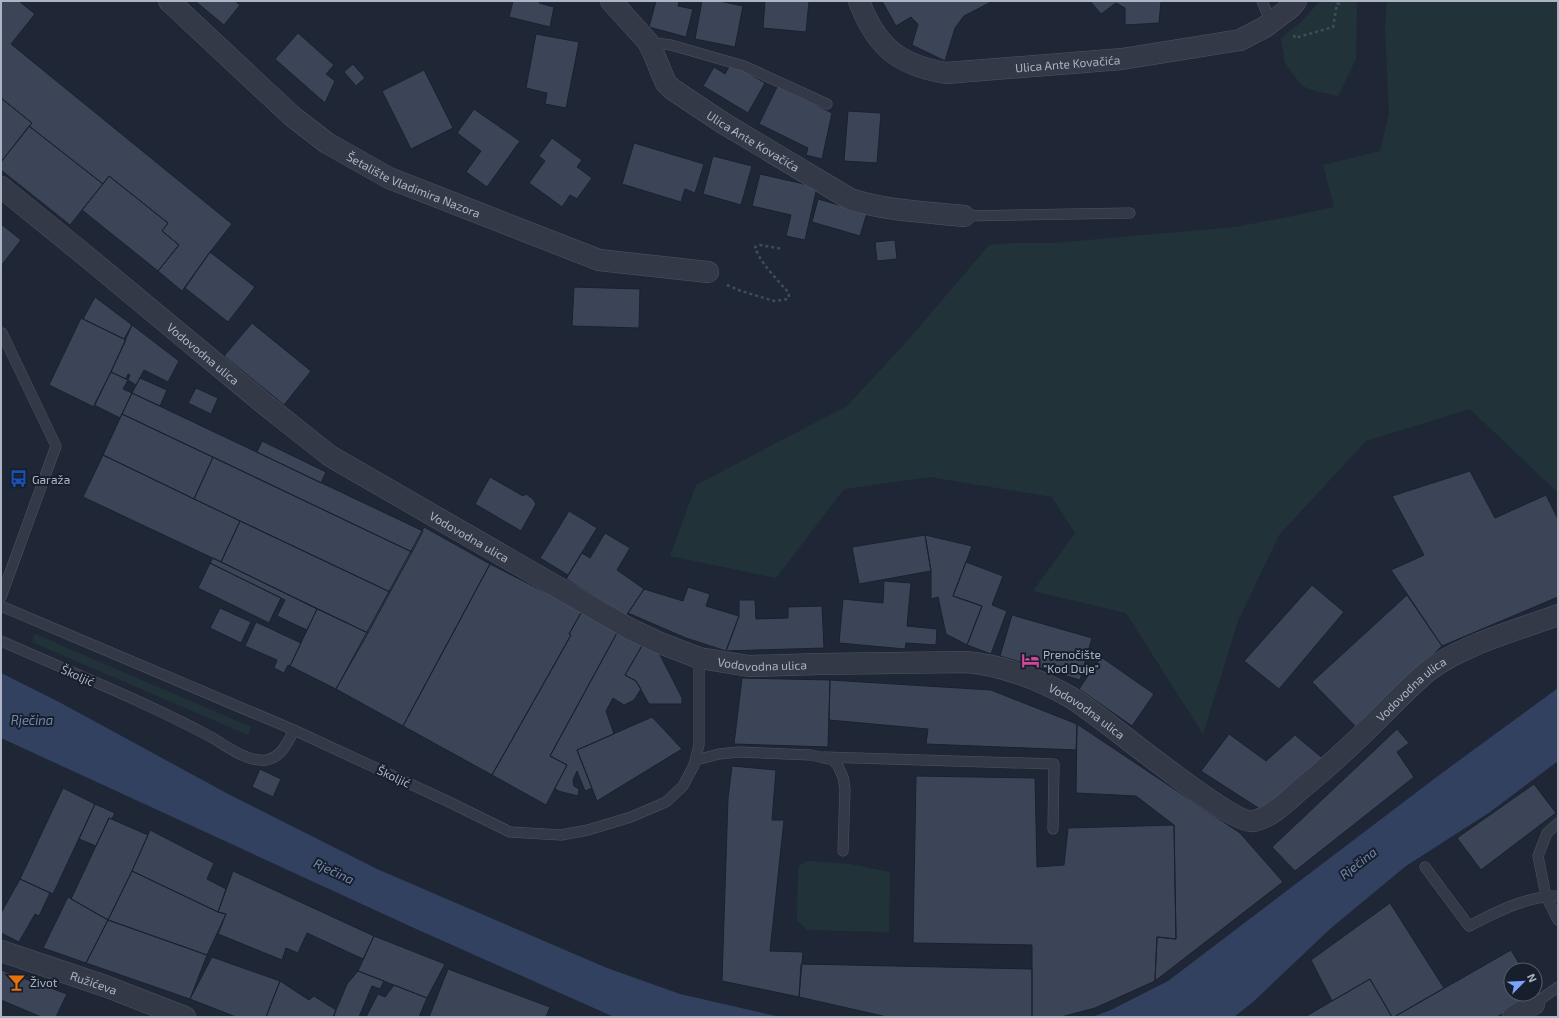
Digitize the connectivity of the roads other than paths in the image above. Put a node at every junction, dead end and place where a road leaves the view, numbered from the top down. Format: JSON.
{"nodes":[{"id":1,"x":169,"y":1,"type":"edge"},
{"id":2,"x":611,"y":1,"type":"edge"},
{"id":3,"x":859,"y":1,"type":"edge"},
{"id":4,"x":1262,"y":1,"type":"edge"},
{"id":5,"x":1296,"y":1,"type":"edge"},
{"id":6,"x":1271,"y":22,"type":"junction"},
{"id":7,"x":648,"y":42,"type":"junction"},
{"id":8,"x":828,"y":104,"type":"dead end"},
{"id":9,"x":1,"y":186,"type":"edge"},
{"id":10,"x":1130,"y":212,"type":"dead end"},
{"id":11,"x":964,"y":216,"type":"joint"},
{"id":12,"x":708,"y":272,"type":"road end"},
{"id":13,"x":2,"y":333,"type":"dead end"},
{"id":14,"x":1,"y":597,"type":"edge"},
{"id":15,"x":1,"y":606,"type":"edge"},
{"id":16,"x":1558,"y":615,"type":"edge"},
{"id":17,"x":1,"y":640,"type":"edge"},
{"id":18,"x":699,"y":658,"type":"junction"},
{"id":19,"x":294,"y":730,"type":"junction"},
{"id":20,"x":824,"y":757,"type":"junction"},
{"id":21,"x":696,"y":760,"type":"junction"},
{"id":22,"x":1558,"y":823,"type":"edge"},
{"id":23,"x":1052,"y":829,"type":"dead end"},
{"id":24,"x":843,"y":851,"type":"dead end"},
{"id":25,"x":1425,"y":867,"type":"dead end"},
{"id":26,"x":1546,"y":896,"type":"junction"},
{"id":27,"x":1558,"y":896,"type":"edge"},
{"id":28,"x":1558,"y":920,"type":"edge"},
{"id":29,"x":1,"y":951,"type":"edge"},
{"id":30,"x":1558,"y":987,"type":"edge"},
{"id":31,"x":1534,"y":1004,"type":"joint"},
{"id":32,"x":185,"y":1017,"type":"edge"},
{"id":33,"x":1513,"y":1017,"type":"edge"}],
"edges":[{"from":1,"to":12,"type":"street","name":"Šetalište Vladimira Nazora"},
{"from":2,"to":7,"type":"street","name":"Ulica Ante Kovačića"},
{"from":3,"to":6,"type":"street","name":"Ulica Ante Kovačića"},
{"from":4,"to":6,"type":"lane"},
{"from":5,"to":6,"type":"street","name":"Ulica Ante Kovačića"},
{"from":7,"to":8,"type":"lane"},
{"from":7,"to":11,"type":"street","name":"Ulica Ante Kovačića"},
{"from":9,"to":18,"type":"street","name":"Vodovodna ulica"},
{"from":10,"to":11,"type":"lane"},
{"from":13,"to":14,"type":"lane"},
{"from":15,"to":19,"type":"lane"},
{"from":16,"to":18,"type":"street","name":"Vodovodna ulica"},
{"from":17,"to":19,"type":"lane","name":"Školjić"},
{"from":18,"to":21,"type":"lane","name":"Školjić"},
{"from":19,"to":21,"type":"lane","name":"Školjić"},
{"from":20,"to":21,"type":"lane"},
{"from":20,"to":23,"type":"lane"},
{"from":20,"to":24,"type":"lane"},
{"from":22,"to":26,"type":"lane"},
{"from":25,"to":26,"type":"lane"},
{"from":26,"to":27,"type":"lane"},
{"from":26,"to":28,"type":"lane"},
{"from":29,"to":32,"type":"street","name":"Ružićeva"},
{"from":30,"to":31,"type":"lane"},
{"from":31,"to":33,"type":"street"}]}
